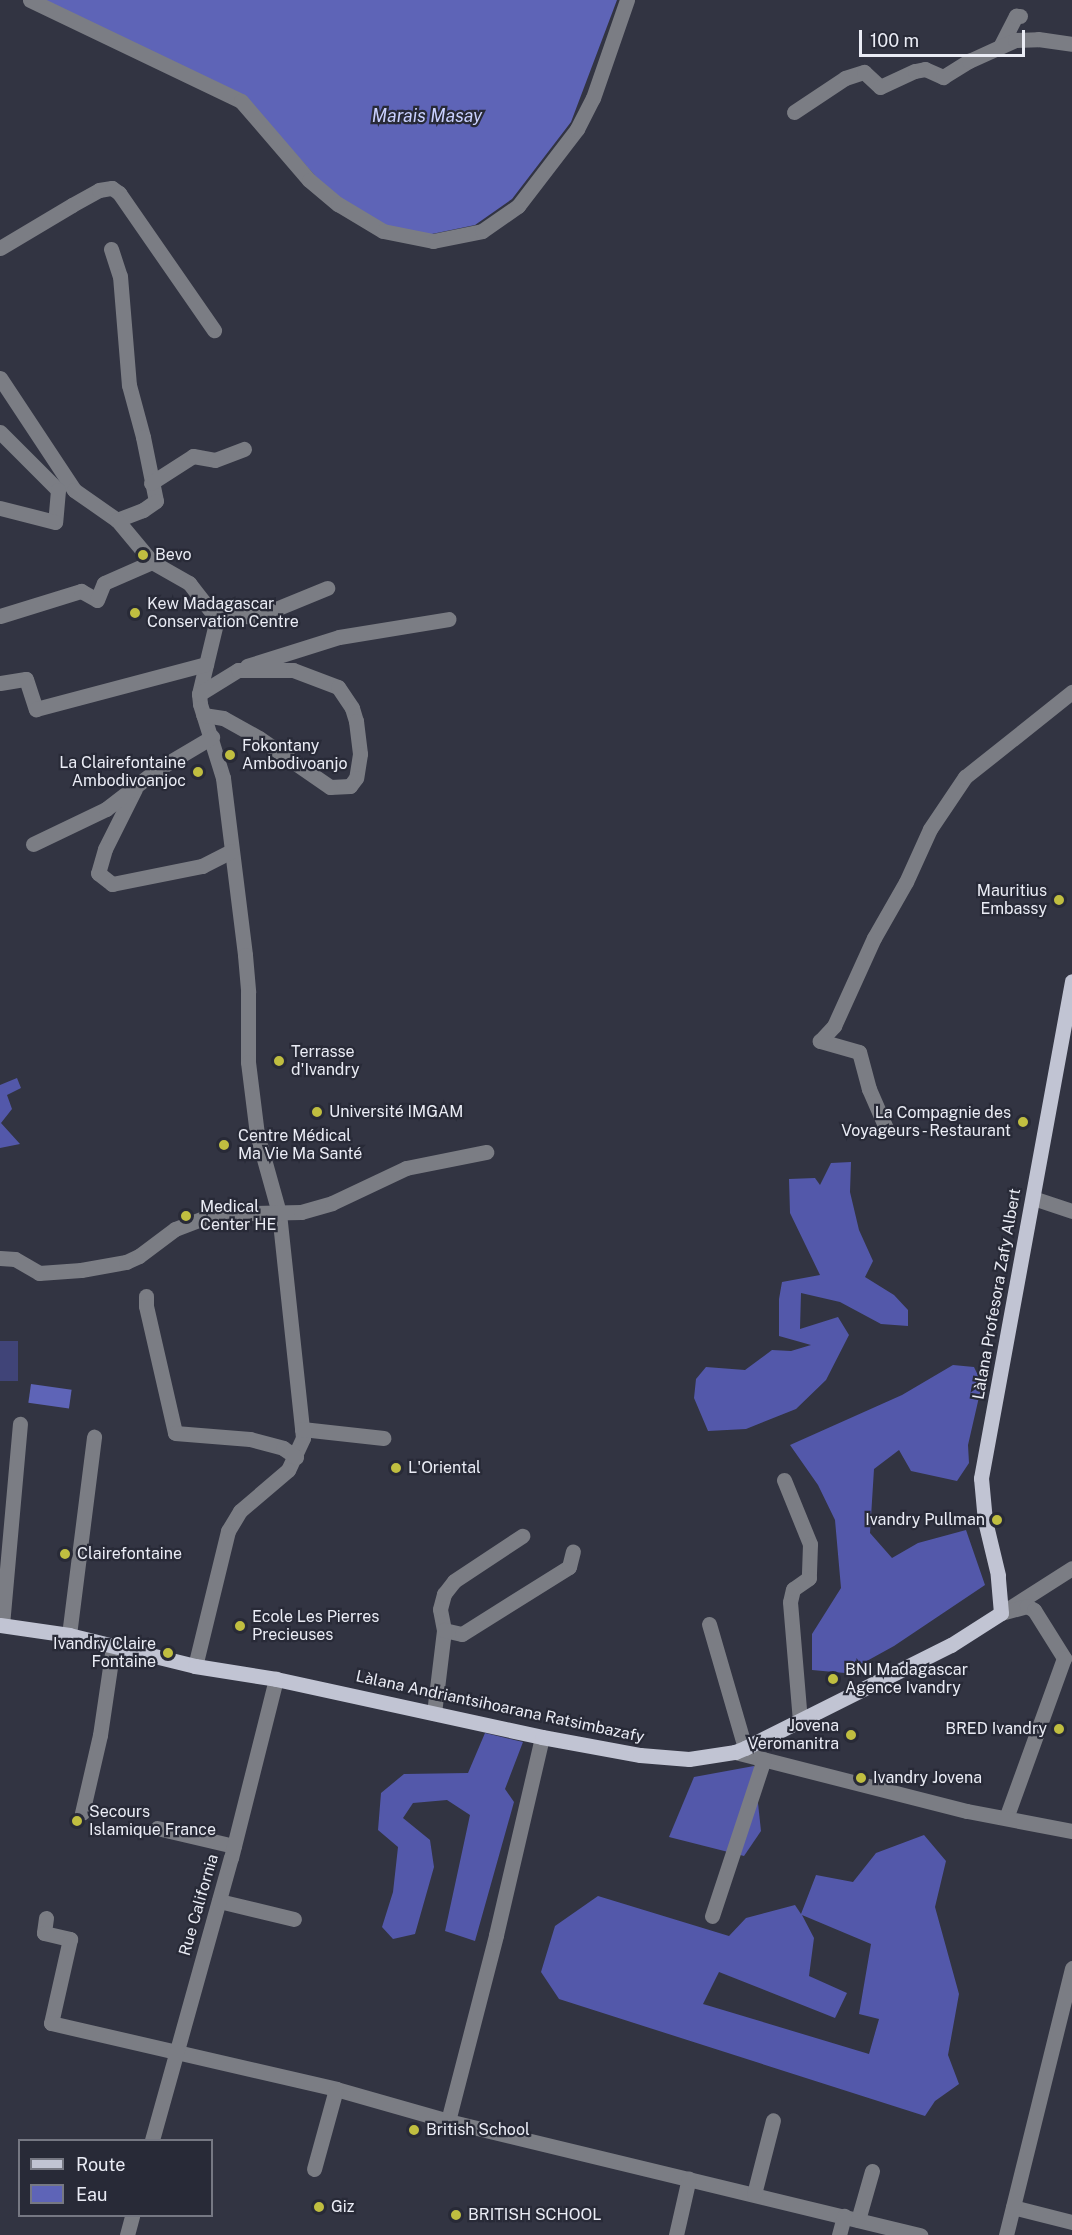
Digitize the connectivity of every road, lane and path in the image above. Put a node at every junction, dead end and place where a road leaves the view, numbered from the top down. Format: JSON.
{"nodes":[{"id":1,"x":30,"y":0,"type":"edge"},
{"id":2,"x":627,"y":0,"type":"edge"},
{"id":3,"x":1020,"y":16,"type":"dead end"},
{"id":4,"x":1072,"y":44,"type":"edge"},
{"id":5,"x":1002,"y":45,"type":"junction"},
{"id":6,"x":794,"y":112,"type":"dead end"},
{"id":7,"x":0,"y":248,"type":"edge"},
{"id":8,"x":111,"y":249,"type":"dead end"},
{"id":9,"x":214,"y":330,"type":"dead end"},
{"id":10,"x":0,"y":378,"type":"edge"},
{"id":11,"x":0,"y":432,"type":"edge"},
{"id":12,"x":244,"y":449,"type":"dead end"},
{"id":13,"x":151,"y":483,"type":"junction"},
{"id":14,"x":58,"y":490,"type":"junction"},
{"id":15,"x":74,"y":490,"type":"junction"},
{"id":16,"x":0,"y":508,"type":"edge"},
{"id":17,"x":117,"y":520,"type":"junction"},
{"id":18,"x":152,"y":562,"type":"junction"},
{"id":19,"x":327,"y":588,"type":"dead end"},
{"id":20,"x":0,"y":616,"type":"edge"},
{"id":21,"x":217,"y":619,"type":"junction"},
{"id":22,"x":449,"y":619,"type":"dead end"},
{"id":23,"x":206,"y":664,"type":"junction"},
{"id":24,"x":238,"y":670,"type":"junction"},
{"id":25,"x":0,"y":683,"type":"edge"},
{"id":26,"x":1072,"y":692,"type":"edge"},
{"id":27,"x":199,"y":694,"type":"junction"},
{"id":28,"x":203,"y":715,"type":"junction"},
{"id":29,"x":212,"y":737,"type":"junction"},
{"id":30,"x":135,"y":789,"type":"junction"},
{"id":31,"x":33,"y":844,"type":"dead end"},
{"id":32,"x":231,"y":851,"type":"junction"},
{"id":33,"x":1072,"y":981,"type":"edge"},
{"id":34,"x":886,"y":1128,"type":"dead end"},
{"id":35,"x":486,"y":1152,"type":"dead end"},
{"id":36,"x":1033,"y":1198,"type":"junction"},
{"id":37,"x":1072,"y":1211,"type":"edge"},
{"id":38,"x":279,"y":1213,"type":"junction"},
{"id":39,"x":0,"y":1258,"type":"edge"},
{"id":40,"x":146,"y":1296,"type":"dead end"},
{"id":41,"x":20,"y":1424,"type":"dead end"},
{"id":42,"x":302,"y":1429,"type":"junction"},
{"id":43,"x":94,"y":1437,"type":"dead end"},
{"id":44,"x":384,"y":1438,"type":"dead end"},
{"id":45,"x":296,"y":1457,"type":"junction"},
{"id":46,"x":784,"y":1480,"type":"dead end"},
{"id":47,"x":522,"y":1536,"type":"dead end"},
{"id":48,"x":573,"y":1551,"type":"dead end"},
{"id":49,"x":1072,"y":1568,"type":"edge"},
{"id":50,"x":1001,"y":1613,"type":"junction"},
{"id":51,"x":709,"y":1624,"type":"dead end"},
{"id":52,"x":1,"y":1625,"type":"edge"},
{"id":53,"x":444,"y":1630,"type":"junction"},
{"id":54,"x":69,"y":1635,"type":"junction"},
{"id":55,"x":113,"y":1647,"type":"junction"},
{"id":56,"x":195,"y":1666,"type":"junction"},
{"id":57,"x":276,"y":1679,"type":"junction"},
{"id":58,"x":434,"y":1713,"type":"junction"},
{"id":59,"x":800,"y":1720,"type":"junction"},
{"id":60,"x":542,"y":1737,"type":"junction"},
{"id":61,"x":740,"y":1750,"type":"junction"},
{"id":62,"x":764,"y":1759,"type":"junction"},
{"id":63,"x":82,"y":1813,"type":"dead end"},
{"id":64,"x":1006,"y":1818,"type":"junction"},
{"id":65,"x":157,"y":1828,"type":"dead end"},
{"id":66,"x":1072,"y":1830,"type":"edge"},
{"id":67,"x":234,"y":1846,"type":"junction"},
{"id":68,"x":219,"y":1901,"type":"junction"},
{"id":69,"x":712,"y":1916,"type":"dead end"},
{"id":70,"x":46,"y":1918,"type":"dead end"},
{"id":71,"x":294,"y":1919,"type":"dead end"},
{"id":72,"x":1072,"y":1968,"type":"edge"},
{"id":73,"x":176,"y":2054,"type":"junction"},
{"id":74,"x":336,"y":2089,"type":"junction"},
{"id":75,"x":773,"y":2120,"type":"dead end"},
{"id":76,"x":448,"y":2121,"type":"junction"},
{"id":77,"x":152,"y":2139,"type":"edge"},
{"id":78,"x":314,"y":2169,"type":"dead end"},
{"id":79,"x":872,"y":2171,"type":"dead end"},
{"id":80,"x":689,"y":2178,"type":"junction"},
{"id":81,"x":754,"y":2194,"type":"junction"},
{"id":82,"x":1013,"y":2207,"type":"junction"},
{"id":83,"x":132,"y":2217,"type":"edge"},
{"id":84,"x":851,"y":2218,"type":"junction"},
{"id":85,"x":1072,"y":2222,"type":"edge"},
{"id":86,"x":127,"y":2235,"type":"edge"},
{"id":87,"x":676,"y":2235,"type":"edge"},
{"id":88,"x":839,"y":2235,"type":"edge"},
{"id":89,"x":920,"y":2235,"type":"edge"},
{"id":90,"x":1006,"y":2235,"type":"edge"}],
"edges":[{"from":1,"to":2,"type":"street"},
{"from":3,"to":5,"type":"street"},
{"from":4,"to":5,"type":"street"},
{"from":5,"to":6,"type":"street"},
{"from":7,"to":9,"type":"street"},
{"from":8,"to":13,"type":"street"},
{"from":10,"to":15,"type":"street"},
{"from":11,"to":14,"type":"street"},
{"from":12,"to":13,"type":"street"},
{"from":13,"to":17,"type":"street"},
{"from":14,"to":15,"type":"street"},
{"from":14,"to":16,"type":"street"},
{"from":15,"to":17,"type":"street"},
{"from":17,"to":18,"type":"street"},
{"from":18,"to":20,"type":"street"},
{"from":18,"to":21,"type":"street"},
{"from":19,"to":21,"type":"street"},
{"from":21,"to":23,"type":"street"},
{"from":22,"to":24,"type":"street"},
{"from":23,"to":25,"type":"street"},
{"from":23,"to":27,"type":"street"},
{"from":24,"to":27,"type":"street"},
{"from":24,"to":28,"type":"street"},
{"from":26,"to":34,"type":"street"},
{"from":27,"to":28,"type":"street"},
{"from":28,"to":29,"type":"street"},
{"from":29,"to":30,"type":"street"},
{"from":29,"to":32,"type":"street"},
{"from":30,"to":31,"type":"street"},
{"from":30,"to":32,"type":"street"},
{"from":32,"to":38,"type":"street"},
{"from":33,"to":36,"type":"main road","name":"Làlana Profesora Zafy Albert"},
{"from":35,"to":38,"type":"street"},
{"from":36,"to":37,"type":"street"},
{"from":36,"to":50,"type":"main road","name":"Làlana Profesora Zafy Albert"},
{"from":38,"to":39,"type":"street"},
{"from":38,"to":42,"type":"street"},
{"from":40,"to":45,"type":"street"},
{"from":41,"to":52,"type":"street"},
{"from":42,"to":44,"type":"street"},
{"from":42,"to":45,"type":"street"},
{"from":43,"to":54,"type":"street"},
{"from":45,"to":56,"type":"street"},
{"from":46,"to":59,"type":"street"},
{"from":47,"to":53,"type":"street"},
{"from":48,"to":53,"type":"street"},
{"from":49,"to":50,"type":"street"},
{"from":50,"to":59,"type":"main road","name":"Làlana Andriantsihoarana Ratsimbazafy"},
{"from":50,"to":64,"type":"street"},
{"from":51,"to":61,"type":"street"},
{"from":52,"to":54,"type":"main road","name":"Làlana Andriantsihoarana Ratsimbazafy"},
{"from":53,"to":58,"type":"street"},
{"from":54,"to":55,"type":"main road","name":"Làlana Andriantsihoarana Ratsimbazafy"},
{"from":55,"to":56,"type":"main road","name":"Làlana Andriantsihoarana Ratsimbazafy"},
{"from":55,"to":63,"type":"street"},
{"from":56,"to":57,"type":"main road","name":"Làlana Andriantsihoarana Ratsimbazafy"},
{"from":57,"to":58,"type":"main road","name":"Làlana Andriantsihoarana Ratsimbazafy"},
{"from":57,"to":67,"type":"street","name":"Rue California"},
{"from":58,"to":60,"type":"main road","name":"Làlana Andriantsihoarana Ratsimbazafy"},
{"from":59,"to":61,"type":"main road","name":"Làlana Andriantsihoarana Ratsimbazafy"},
{"from":60,"to":61,"type":"main road","name":"Làlana Andriantsihoarana Ratsimbazafy"},
{"from":60,"to":76,"type":"street"},
{"from":61,"to":62,"type":"street"},
{"from":62,"to":64,"type":"street"},
{"from":62,"to":69,"type":"street"},
{"from":64,"to":66,"type":"street"},
{"from":65,"to":67,"type":"street"},
{"from":67,"to":68,"type":"street","name":"Rue California"},
{"from":68,"to":71,"type":"street"},
{"from":68,"to":73,"type":"street","name":"Rue California"},
{"from":70,"to":73,"type":"street"},
{"from":72,"to":82,"type":"street"},
{"from":73,"to":74,"type":"street"},
{"from":73,"to":77,"type":"street","name":"Rue California"},
{"from":74,"to":76,"type":"street"},
{"from":74,"to":78,"type":"street"},
{"from":75,"to":81,"type":"street"},
{"from":76,"to":80,"type":"street"},
{"from":79,"to":84,"type":"street"},
{"from":80,"to":81,"type":"street"},
{"from":80,"to":87,"type":"street"},
{"from":81,"to":84,"type":"street"},
{"from":82,"to":85,"type":"street"},
{"from":82,"to":90,"type":"street"},
{"from":83,"to":86,"type":"street"},
{"from":84,"to":88,"type":"street"},
{"from":84,"to":89,"type":"street"}]}
